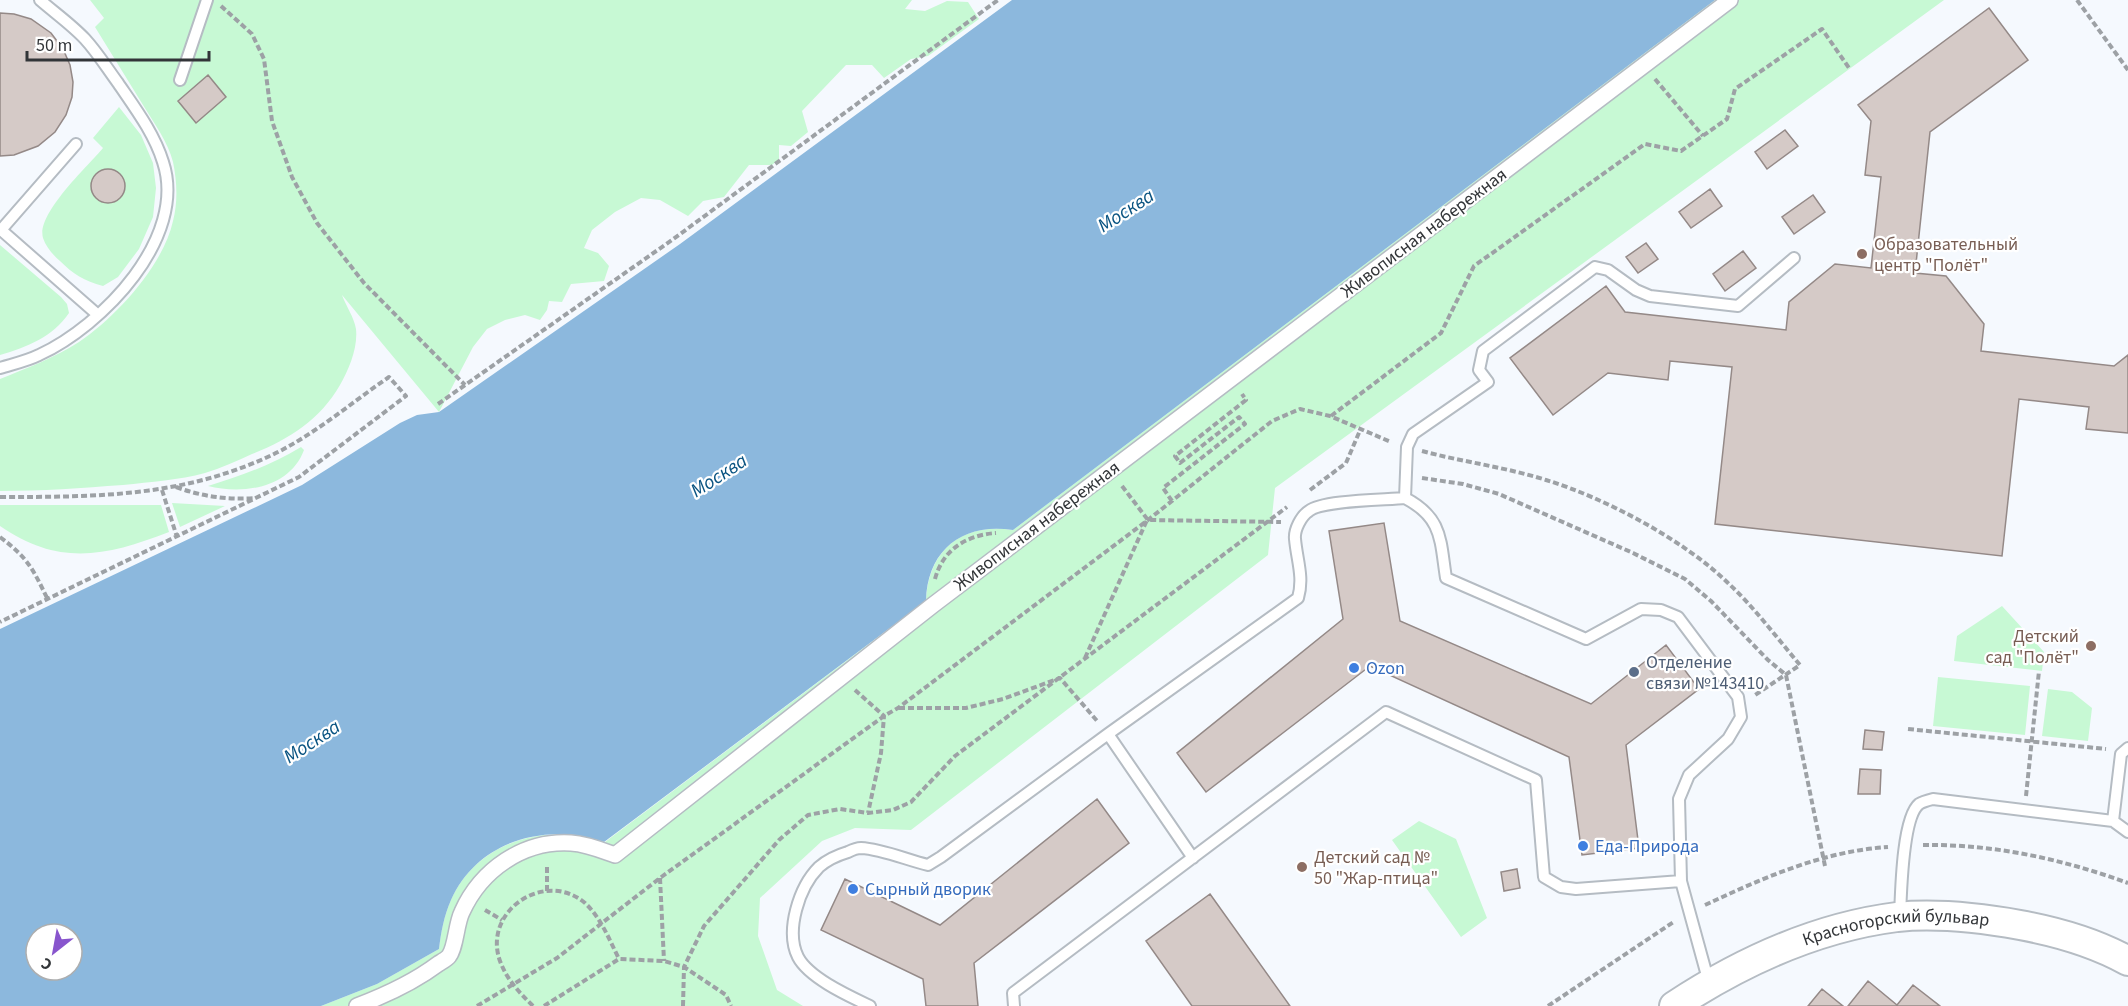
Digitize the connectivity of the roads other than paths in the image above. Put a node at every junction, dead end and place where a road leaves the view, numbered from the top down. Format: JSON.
{"nodes":[{"id":1,"x":40,"y":0,"type":"edge"},
{"id":2,"x":207,"y":0,"type":"edge"},
{"id":3,"x":1730,"y":0,"type":"edge"},
{"id":4,"x":180,"y":80,"type":"dead end"},
{"id":5,"x":76,"y":144,"type":"dead end"},
{"id":6,"x":1,"y":230,"type":"edge"},
{"id":7,"x":1794,"y":258,"type":"dead end"},
{"id":8,"x":98,"y":315,"type":"junction"},
{"id":9,"x":0,"y":368,"type":"edge"},
{"id":10,"x":1405,"y":498,"type":"junction"},
{"id":11,"x":1108,"y":734,"type":"junction"},
{"id":12,"x":2124,"y":751,"type":"edge"},
{"id":13,"x":2113,"y":821,"type":"junction"},
{"id":14,"x":2128,"y":832,"type":"edge"},
{"id":15,"x":1193,"y":858,"type":"junction"},
{"id":16,"x":1681,"y":881,"type":"junction"},
{"id":17,"x":1900,"y":917,"type":"junction"},
{"id":18,"x":2128,"y":961,"type":"edge"},
{"id":19,"x":1709,"y":983,"type":"junction"},
{"id":20,"x":357,"y":1006,"type":"edge"},
{"id":21,"x":870,"y":1006,"type":"edge"},
{"id":22,"x":1014,"y":1006,"type":"edge"},
{"id":23,"x":1674,"y":1006,"type":"edge"}],
"edges":[{"from":1,"to":8,"type":"lane"},
{"from":2,"to":4,"type":"lane"},
{"from":3,"to":20,"type":"street","name":"Живописная набережная"},
{"from":5,"to":6,"type":"lane"},
{"from":6,"to":8,"type":"lane"},
{"from":7,"to":10,"type":"lane"},
{"from":8,"to":9,"type":"lane"},
{"from":10,"to":11,"type":"lane"},
{"from":10,"to":16,"type":"lane"},
{"from":11,"to":15,"type":"lane"},
{"from":11,"to":21,"type":"lane"},
{"from":12,"to":13,"type":"lane"},
{"from":13,"to":14,"type":"lane"},
{"from":13,"to":17,"type":"lane"},
{"from":15,"to":16,"type":"lane"},
{"from":15,"to":22,"type":"lane"},
{"from":16,"to":19,"type":"lane"},
{"from":17,"to":18,"type":"main road","name":"Красногорский бульвар"},
{"from":17,"to":19,"type":"main road","name":"Красногорский бульвар"},
{"from":19,"to":23,"type":"main road","name":"Красногорский бульвар"}]}
